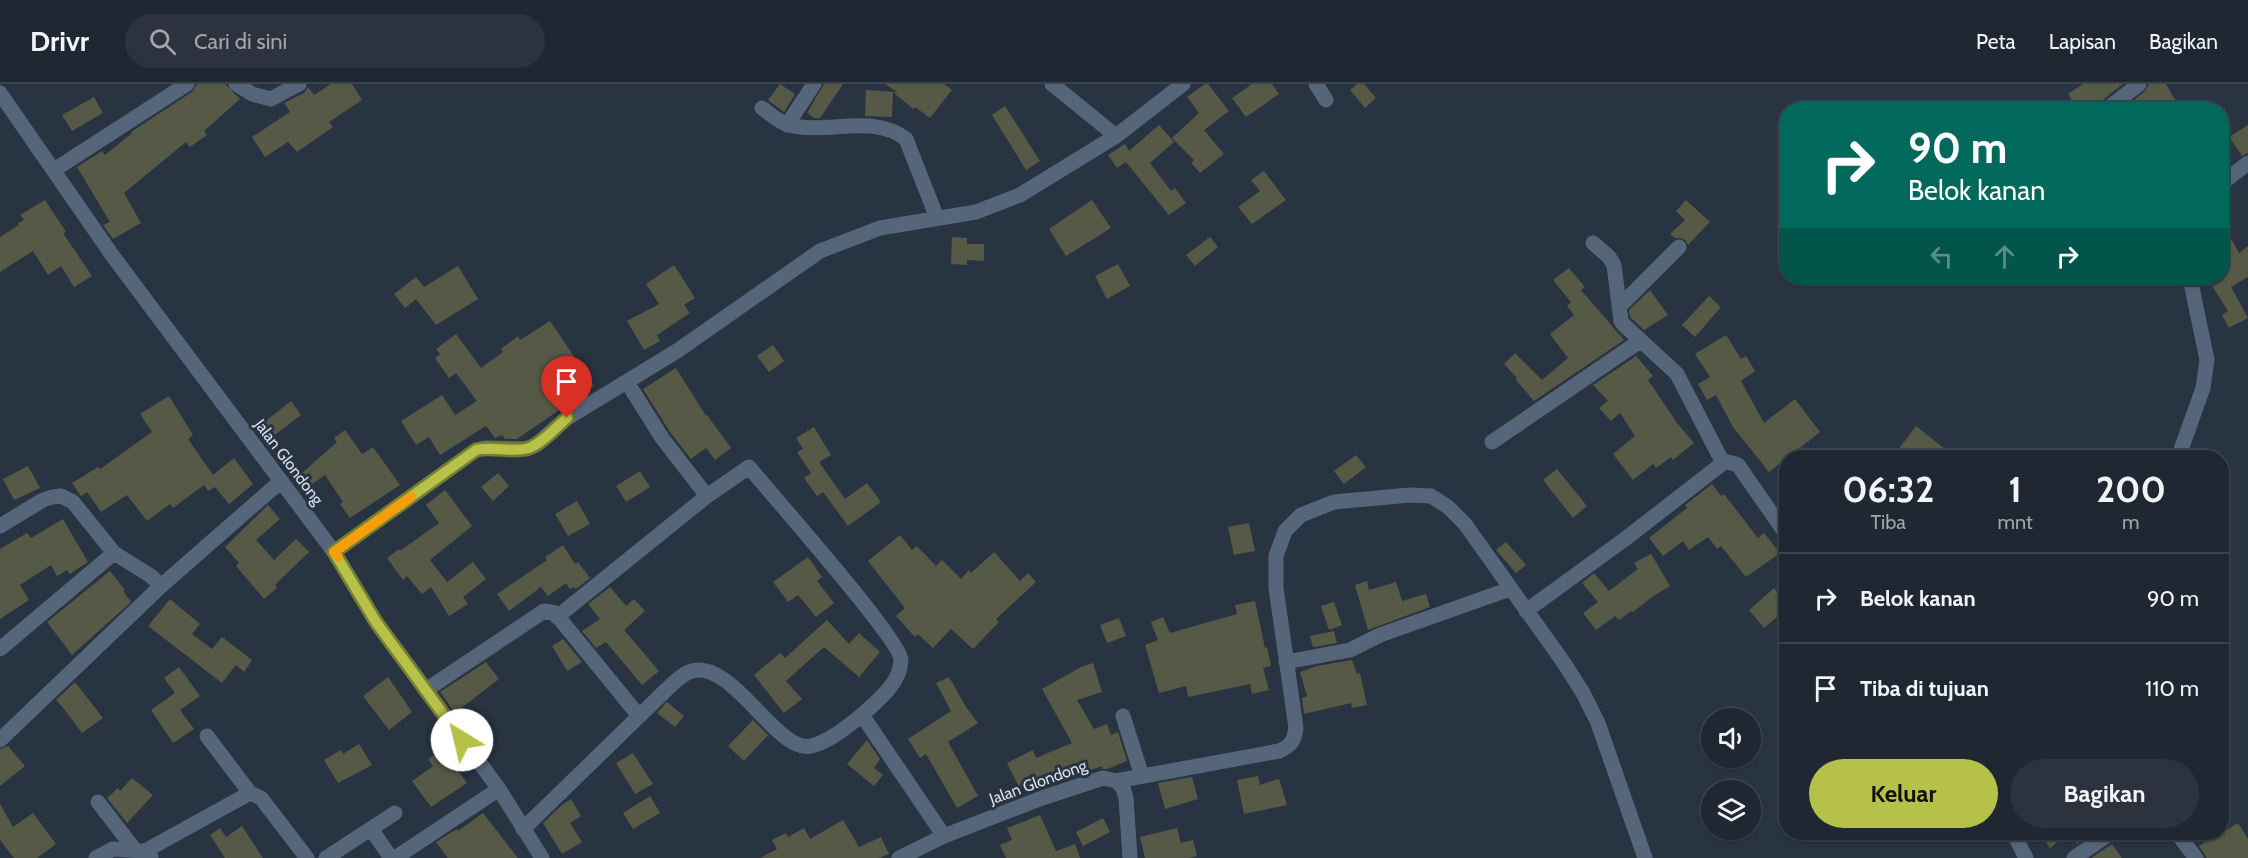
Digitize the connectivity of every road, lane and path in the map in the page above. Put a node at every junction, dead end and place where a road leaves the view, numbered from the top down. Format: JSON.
{"nodes":[{"id":1,"x":187,"y":84,"type":"edge"},
{"id":2,"x":236,"y":84,"type":"edge"},
{"id":3,"x":299,"y":84,"type":"edge"},
{"id":4,"x":814,"y":84,"type":"edge"},
{"id":5,"x":1052,"y":84,"type":"edge"},
{"id":6,"x":1183,"y":84,"type":"edge"},
{"id":7,"x":1316,"y":84,"type":"edge"},
{"id":8,"x":2139,"y":84,"type":"edge"},
{"id":9,"x":1,"y":96,"type":"edge"},
{"id":10,"x":1326,"y":100,"type":"dead end"},
{"id":11,"x":2116,"y":102,"type":"edge"},
{"id":12,"x":762,"y":108,"type":"dead end"},
{"id":13,"x":787,"y":125,"type":"junction"},
{"id":14,"x":1116,"y":136,"type":"junction"},
{"id":15,"x":2248,"y":163,"type":"edge"},
{"id":16,"x":54,"y":170,"type":"junction"},
{"id":17,"x":2229,"y":178,"type":"edge"},
{"id":18,"x":937,"y":218,"type":"junction"},
{"id":19,"x":1593,"y":243,"type":"dead end"},
{"id":20,"x":1679,"y":248,"type":"dead end"},
{"id":21,"x":2191,"y":285,"type":"edge"},
{"id":22,"x":1620,"y":306,"type":"junction"},
{"id":23,"x":1640,"y":341,"type":"junction"},
{"id":24,"x":627,"y":381,"type":"junction"},
{"id":25,"x":1492,"y":442,"type":"dead end"},
{"id":26,"x":2181,"y":450,"type":"edge"},
{"id":27,"x":1723,"y":463,"type":"junction"},
{"id":28,"x":281,"y":482,"type":"junction"},
{"id":29,"x":707,"y":496,"type":"junction"},
{"id":30,"x":1779,"y":524,"type":"edge"},
{"id":31,"x":0,"y":526,"type":"edge"},
{"id":32,"x":334,"y":552,"type":"junction"},
{"id":33,"x":114,"y":553,"type":"junction"},
{"id":34,"x":161,"y":586,"type":"junction"},
{"id":35,"x":1510,"y":589,"type":"junction"},
{"id":36,"x":1526,"y":611,"type":"junction"},
{"id":37,"x":557,"y":617,"type":"junction"},
{"id":38,"x":0,"y":649,"type":"edge"},
{"id":39,"x":1286,"y":662,"type":"junction"},
{"id":40,"x":426,"y":690,"type":"junction"},
{"id":41,"x":862,"y":715,"type":"junction"},
{"id":42,"x":639,"y":716,"type":"junction"},
{"id":43,"x":1123,"y":716,"type":"dead end"},
{"id":44,"x":207,"y":736,"type":"dead end"},
{"id":45,"x":0,"y":740,"type":"edge"},
{"id":46,"x":1142,"y":776,"type":"junction"},
{"id":47,"x":1116,"y":781,"type":"junction"},
{"id":48,"x":499,"y":789,"type":"junction"},
{"id":49,"x":250,"y":793,"type":"junction"},
{"id":50,"x":98,"y":802,"type":"dead end"},
{"id":51,"x":395,"y":813,"type":"dead end"},
{"id":52,"x":371,"y":829,"type":"junction"},
{"id":53,"x":523,"y":829,"type":"junction"},
{"id":54,"x":944,"y":836,"type":"junction"},
{"id":55,"x":2017,"y":840,"type":"edge"},
{"id":56,"x":2100,"y":840,"type":"edge"},
{"id":57,"x":2180,"y":840,"type":"edge"},
{"id":58,"x":144,"y":853,"type":"edge"},
{"id":59,"x":2187,"y":855,"type":"edge"},
{"id":60,"x":96,"y":858,"type":"edge"},
{"id":61,"x":307,"y":858,"type":"edge"},
{"id":62,"x":326,"y":858,"type":"edge"},
{"id":63,"x":393,"y":858,"type":"edge"},
{"id":64,"x":542,"y":858,"type":"edge"},
{"id":65,"x":899,"y":858,"type":"edge"},
{"id":66,"x":1130,"y":858,"type":"edge"},
{"id":67,"x":1645,"y":858,"type":"edge"},
{"id":68,"x":2026,"y":858,"type":"edge"},
{"id":69,"x":2074,"y":858,"type":"edge"}],
"edges":[{"from":1,"to":16,"type":"street"},
{"from":2,"to":3,"type":"street"},
{"from":4,"to":13,"type":"street"},
{"from":5,"to":14,"type":"street"},
{"from":6,"to":14,"type":"street"},
{"from":7,"to":10,"type":"street"},
{"from":8,"to":11,"type":"street"},
{"from":9,"to":16,"type":"street","name":"Jalan Glondong"},
{"from":12,"to":13,"type":"street"},
{"from":13,"to":18,"type":"street"},
{"from":14,"to":18,"type":"street"},
{"from":15,"to":17,"type":"street"},
{"from":16,"to":28,"type":"street","name":"Jalan Glondong"},
{"from":18,"to":24,"type":"street"},
{"from":19,"to":22,"type":"street"},
{"from":20,"to":22,"type":"street"},
{"from":21,"to":26,"type":"street"},
{"from":22,"to":23,"type":"street"},
{"from":23,"to":25,"type":"street"},
{"from":23,"to":27,"type":"street"},
{"from":24,"to":29,"type":"street"},
{"from":24,"to":32,"type":"street"},
{"from":27,"to":30,"type":"street"},
{"from":27,"to":36,"type":"street"},
{"from":28,"to":32,"type":"street","name":"Jalan Glondong"},
{"from":28,"to":34,"type":"street"},
{"from":29,"to":37,"type":"street"},
{"from":29,"to":41,"type":"street"},
{"from":31,"to":33,"type":"street"},
{"from":32,"to":40,"type":"street","name":"Jalan Glondong"},
{"from":33,"to":34,"type":"street"},
{"from":33,"to":38,"type":"street"},
{"from":34,"to":45,"type":"street"},
{"from":35,"to":36,"type":"street"},
{"from":35,"to":39,"type":"street"},
{"from":35,"to":39,"type":"street"},
{"from":36,"to":67,"type":"street"},
{"from":37,"to":40,"type":"street"},
{"from":37,"to":42,"type":"street"},
{"from":39,"to":46,"type":"street","name":"Jalan Glondong"},
{"from":40,"to":48,"type":"street","name":"Jalan Glondong"},
{"from":41,"to":42,"type":"street"},
{"from":41,"to":54,"type":"street"},
{"from":42,"to":53,"type":"street"},
{"from":43,"to":46,"type":"street"},
{"from":44,"to":49,"type":"street"},
{"from":46,"to":47,"type":"street","name":"Jalan Glondong"},
{"from":47,"to":54,"type":"street","name":"Jalan Glondong"},
{"from":47,"to":66,"type":"street"},
{"from":48,"to":53,"type":"street","name":"Jalan Glondong"},
{"from":48,"to":63,"type":"street"},
{"from":49,"to":58,"type":"street"},
{"from":49,"to":61,"type":"street"},
{"from":50,"to":58,"type":"street"},
{"from":51,"to":52,"type":"street"},
{"from":52,"to":62,"type":"street"},
{"from":52,"to":63,"type":"street"},
{"from":53,"to":64,"type":"street","name":"Jalan Glondong"},
{"from":54,"to":65,"type":"street","name":"Jalan Glondong"},
{"from":55,"to":68,"type":"street"},
{"from":56,"to":69,"type":"street"},
{"from":57,"to":59,"type":"street"},
{"from":58,"to":60,"type":"street"}]}
